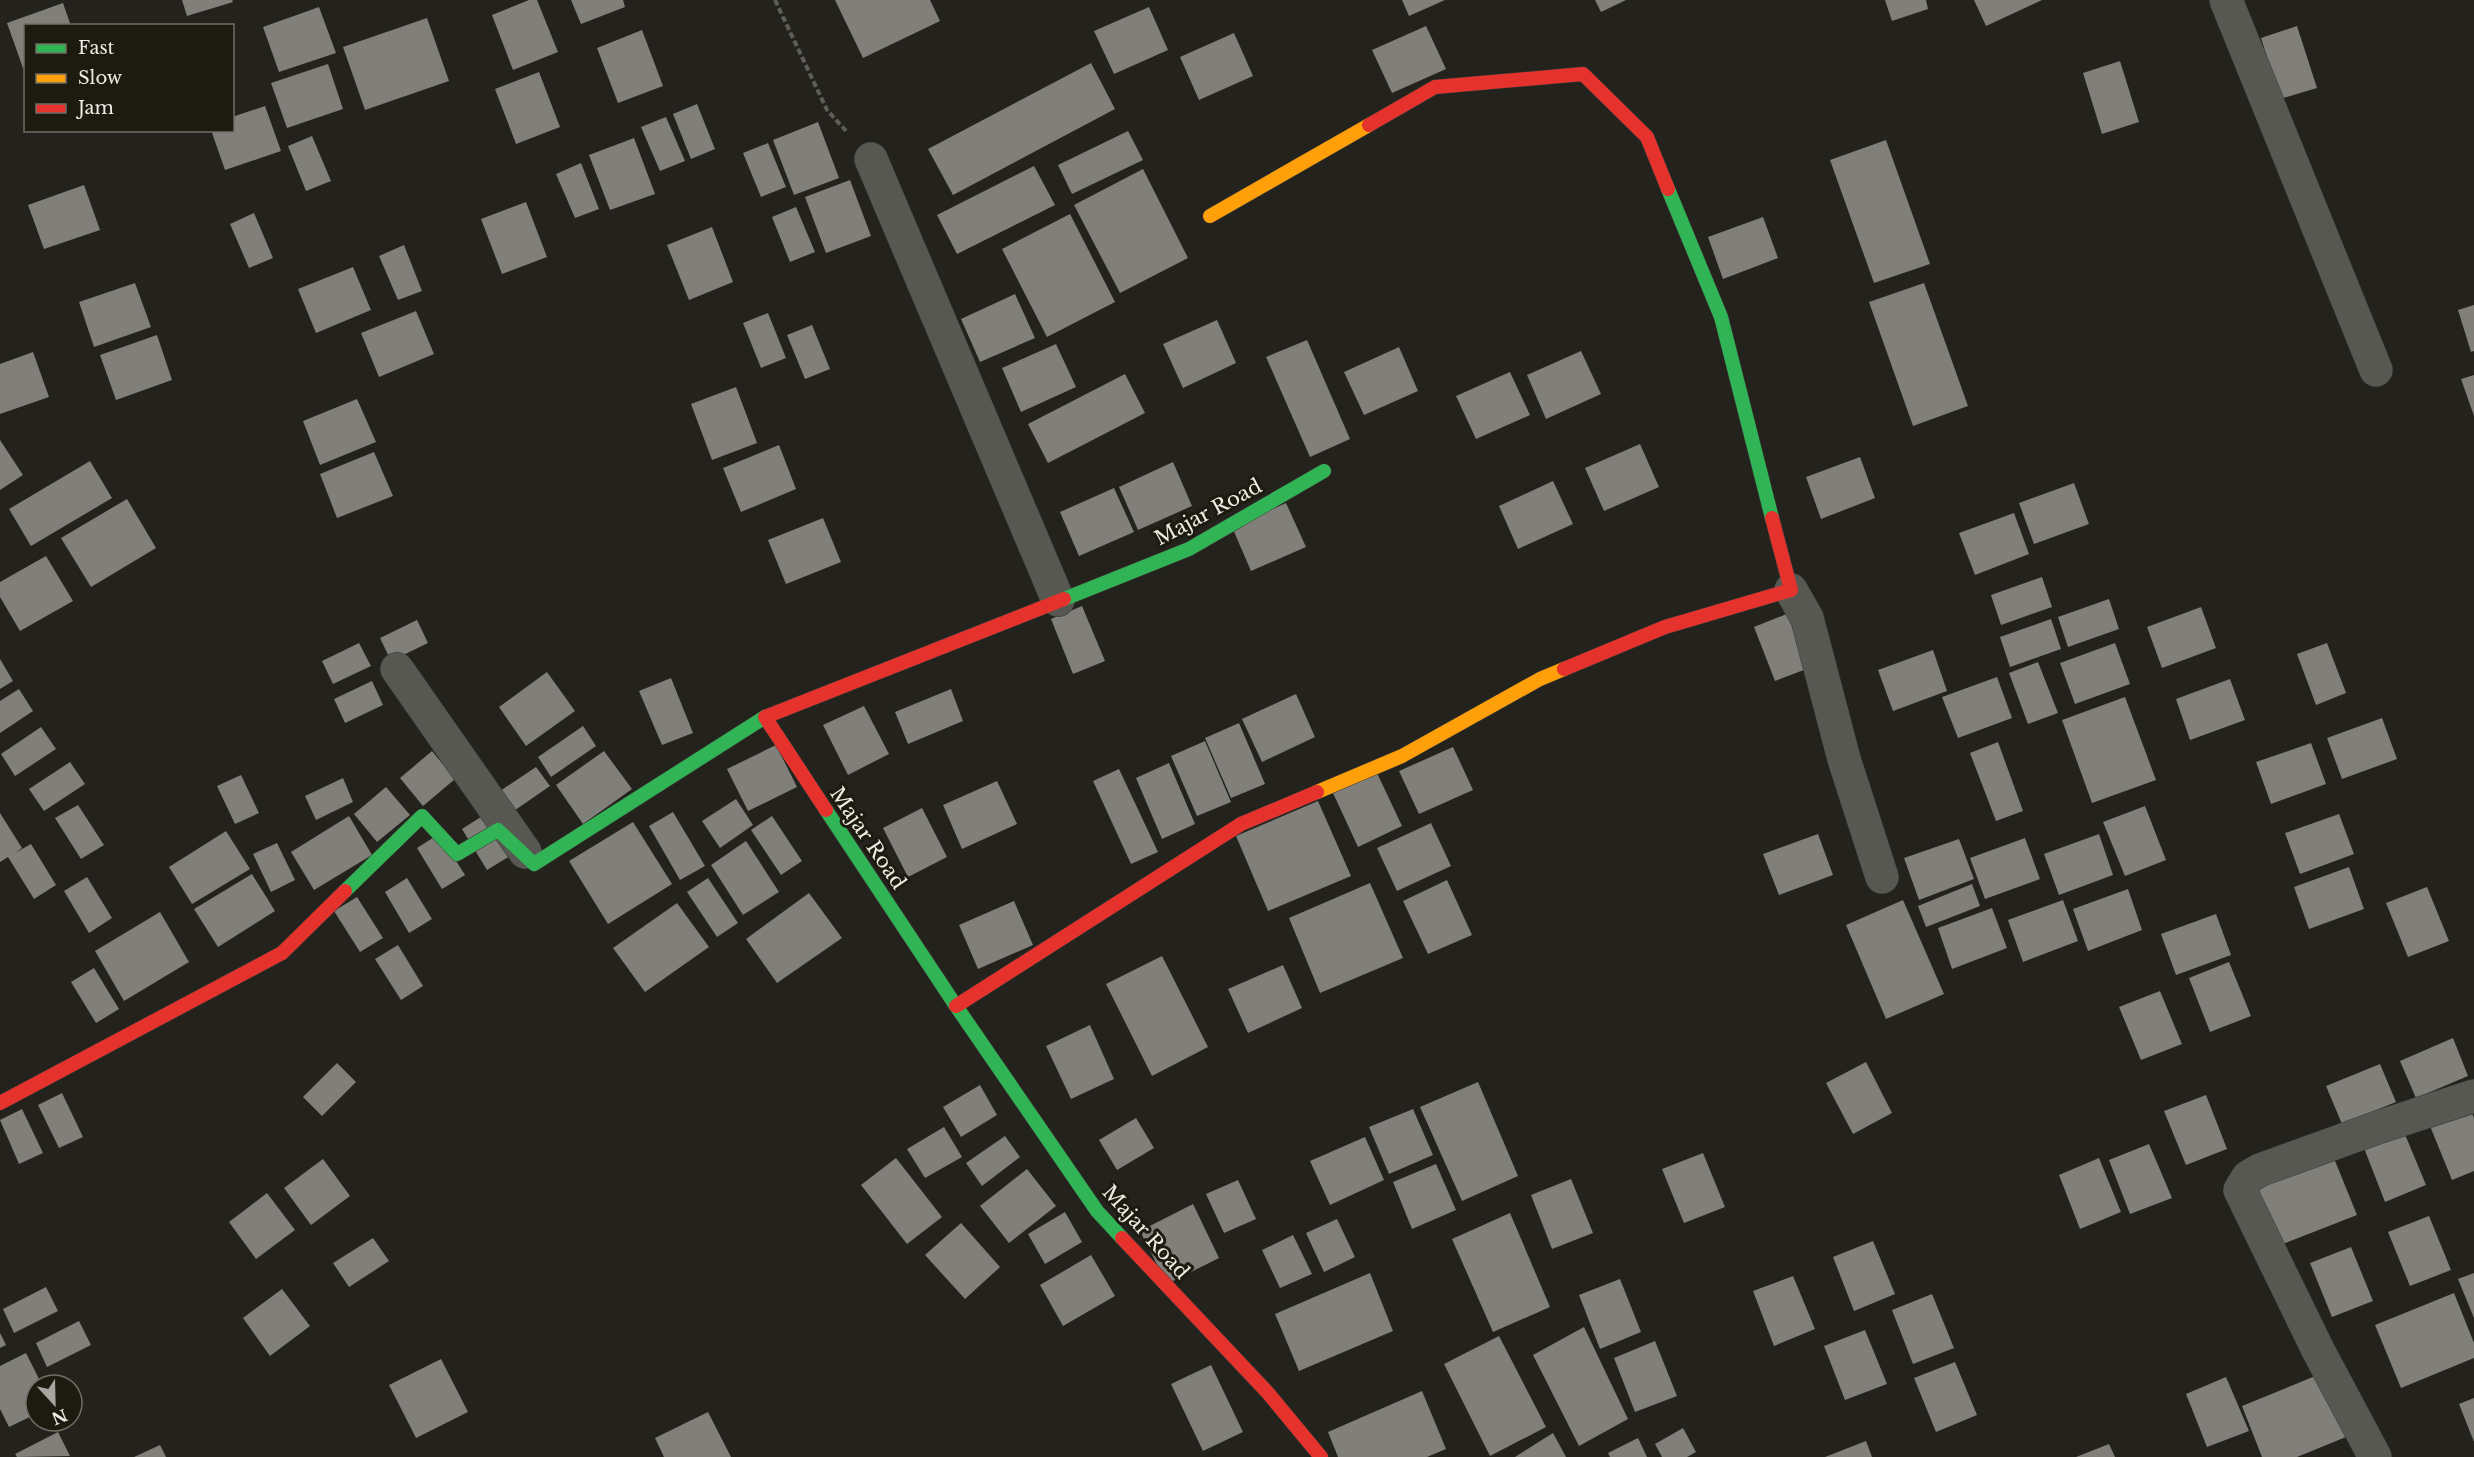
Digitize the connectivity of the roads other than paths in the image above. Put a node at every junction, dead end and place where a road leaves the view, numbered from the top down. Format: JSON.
{"nodes":[{"id":1,"x":2226,"y":0,"type":"edge"},
{"id":2,"x":872,"y":159,"type":"road end"},
{"id":3,"x":1210,"y":216,"type":"dead end"},
{"id":4,"x":2376,"y":370,"type":"dead end"},
{"id":5,"x":1324,"y":471,"type":"dead end"},
{"id":6,"x":1791,"y":590,"type":"junction"},
{"id":7,"x":1058,"y":600,"type":"junction"},
{"id":8,"x":397,"y":669,"type":"dead end"},
{"id":9,"x":765,"y":717,"type":"junction"},
{"id":10,"x":534,"y":864,"type":"junction"},
{"id":11,"x":1882,"y":877,"type":"dead end"},
{"id":12,"x":956,"y":1006,"type":"junction"},
{"id":13,"x":2474,"y":1096,"type":"edge"},
{"id":14,"x":0,"y":1103,"type":"edge"},
{"id":15,"x":1321,"y":1457,"type":"edge"},
{"id":16,"x":2375,"y":1457,"type":"edge"}],
"edges":[{"from":1,"to":4,"type":"street"},
{"from":2,"to":7,"type":"street"},
{"from":3,"to":6,"type":"street"},
{"from":5,"to":7,"type":"street","name":"Majar Road"},
{"from":6,"to":11,"type":"street"},
{"from":6,"to":12,"type":"street"},
{"from":7,"to":9,"type":"street","name":"Majar Road"},
{"from":8,"to":10,"type":"street"},
{"from":9,"to":10,"type":"street"},
{"from":9,"to":12,"type":"street","name":"Majar Road"},
{"from":10,"to":14,"type":"street"},
{"from":12,"to":15,"type":"street","name":"Majar Road"},
{"from":13,"to":16,"type":"street"}]}
